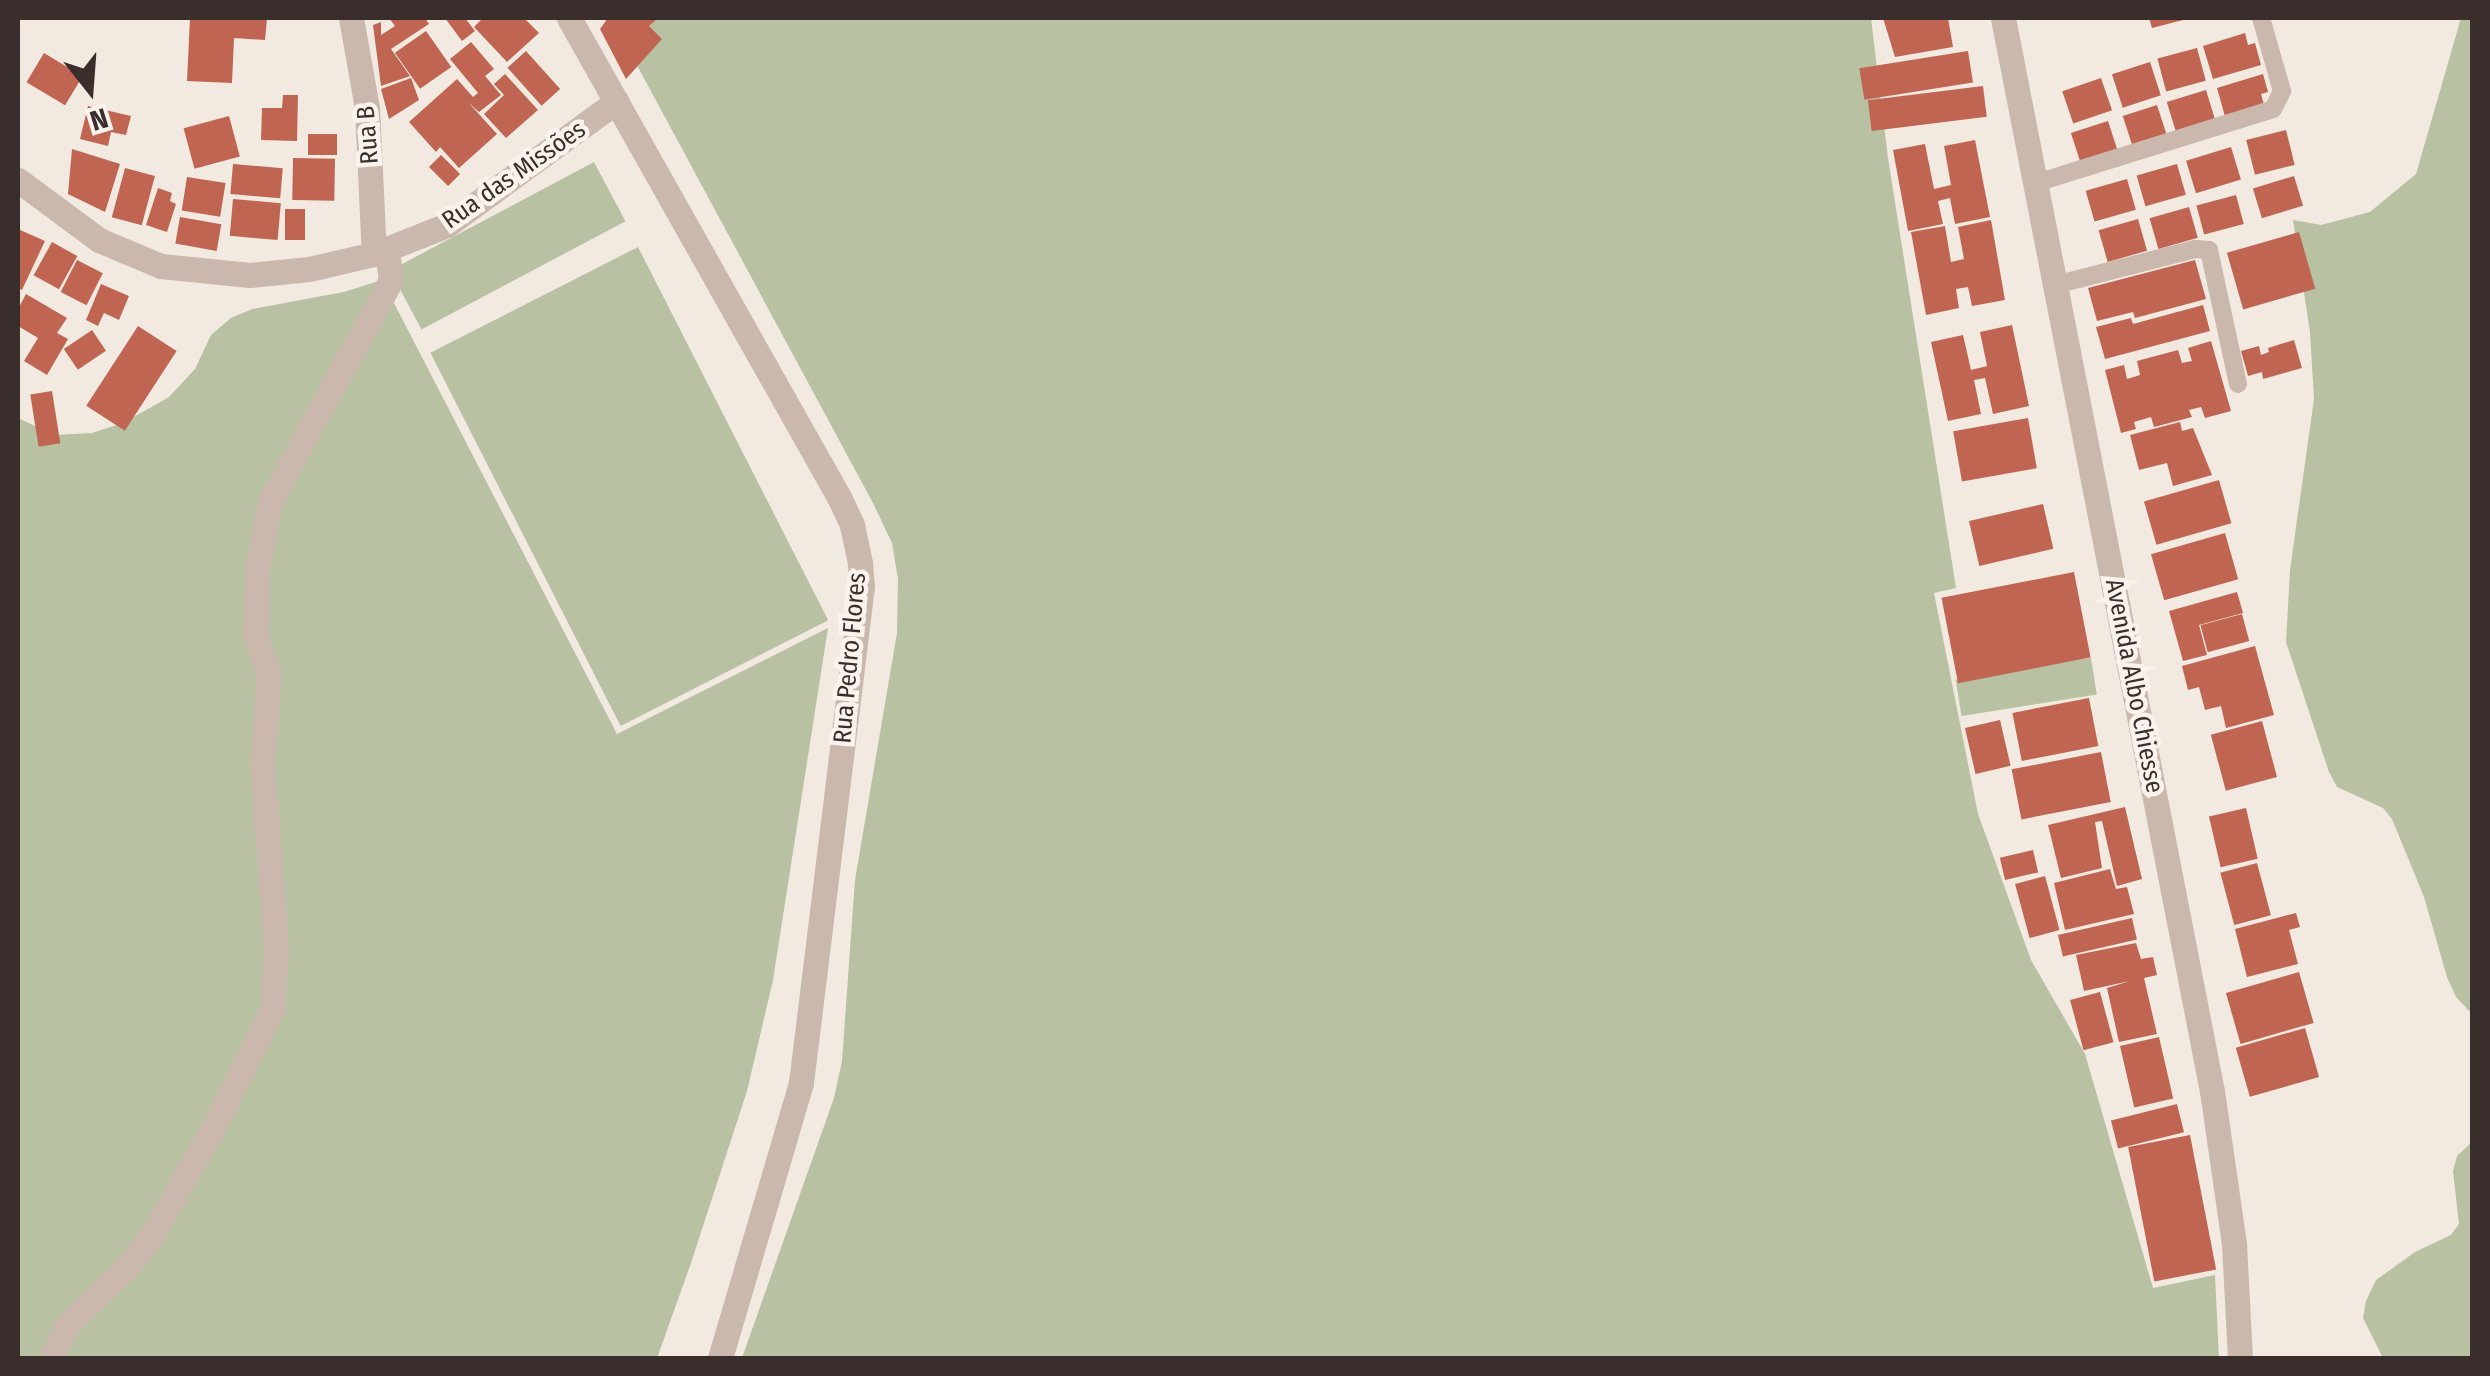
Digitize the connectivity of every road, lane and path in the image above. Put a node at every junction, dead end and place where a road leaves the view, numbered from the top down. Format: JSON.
{"nodes":[{"id":1,"x":351,"y":18,"type":"edge"},
{"id":2,"x":569,"y":18,"type":"edge"},
{"id":3,"x":2004,"y":18,"type":"edge"},
{"id":4,"x":2261,"y":18,"type":"edge"},
{"id":5,"x":617,"y":102,"type":"junction"},
{"id":6,"x":18,"y":180,"type":"edge"},
{"id":7,"x":2036,"y":183,"type":"junction"},
{"id":8,"x":380,"y":252,"type":"junction"},
{"id":9,"x":2054,"y":285,"type":"junction"},
{"id":10,"x":2238,"y":384,"type":"dead end"},
{"id":11,"x":51,"y":1358,"type":"edge"},
{"id":12,"x":720,"y":1358,"type":"edge"},
{"id":13,"x":2240,"y":1358,"type":"edge"}],
"edges":[{"from":1,"to":8,"type":"street","name":"Rua B"},
{"from":2,"to":5,"type":"street","name":"Rua Pedro Flores"},
{"from":3,"to":7,"type":"street","name":"Avenida Albo Chiesse"},
{"from":4,"to":7,"type":"lane"},
{"from":5,"to":8,"type":"street","name":"Rua das Missões"},
{"from":5,"to":12,"type":"street","name":"Rua Pedro Flores"},
{"from":6,"to":8,"type":"street","name":"Rua das Missões"},
{"from":7,"to":9,"type":"street","name":"Avenida Albo Chiesse"},
{"from":8,"to":11,"type":"street","name":"Rua B"},
{"from":9,"to":10,"type":"lane"},
{"from":9,"to":13,"type":"street","name":"Avenida Albo Chiesse"}]}
